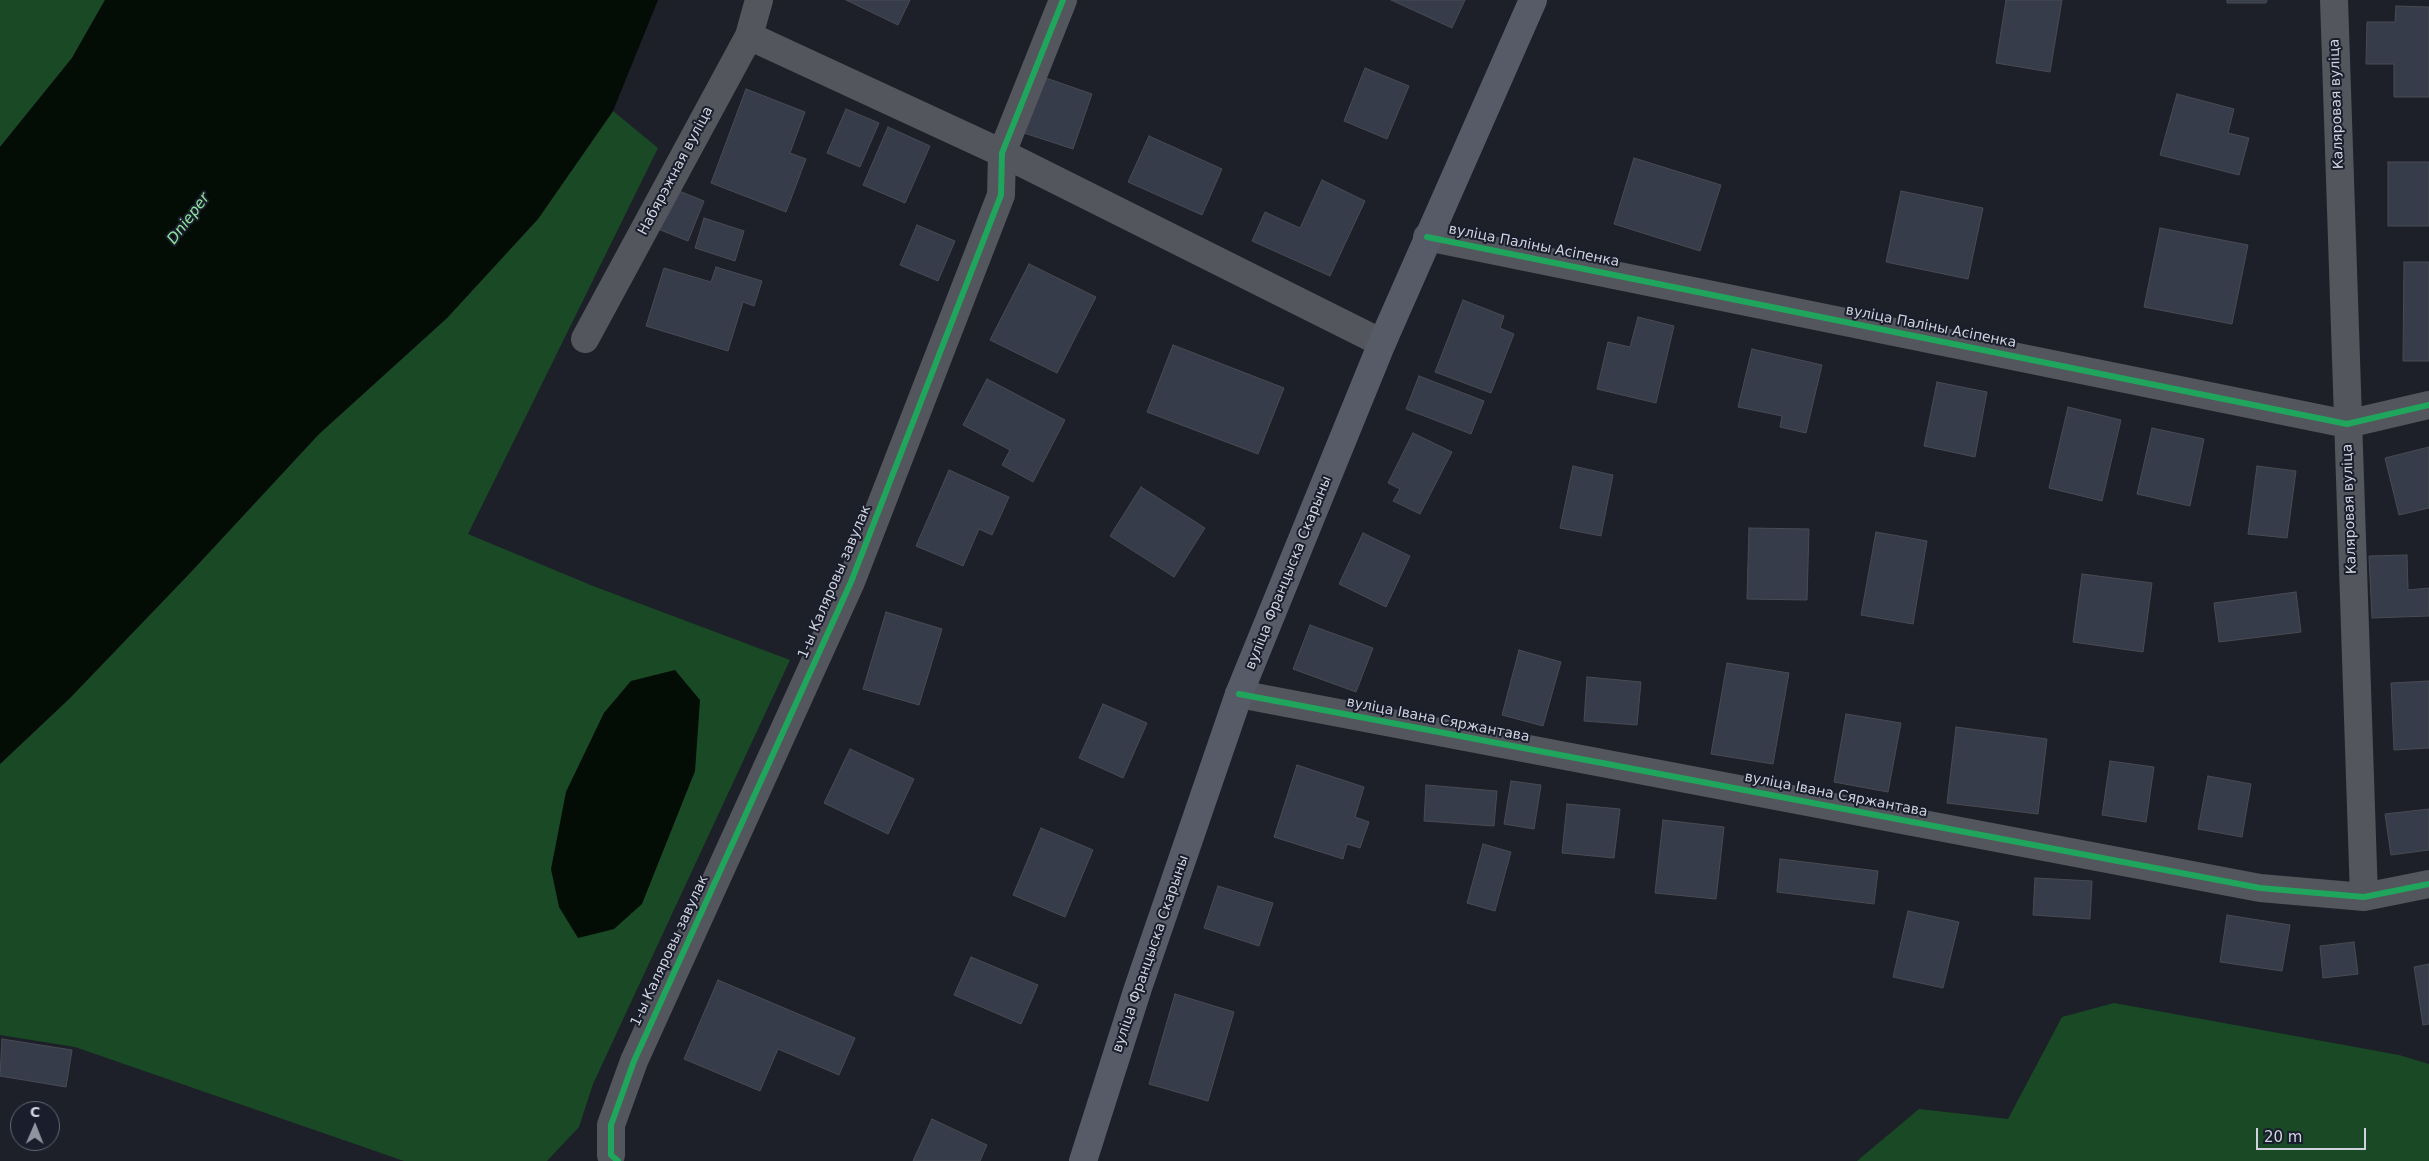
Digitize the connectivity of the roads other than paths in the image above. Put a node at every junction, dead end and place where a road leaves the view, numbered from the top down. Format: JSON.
{"nodes":[{"id":1,"x":759,"y":0,"type":"edge"},
{"id":2,"x":1063,"y":0,"type":"edge"},
{"id":3,"x":1533,"y":0,"type":"edge"},
{"id":4,"x":2334,"y":0,"type":"edge"},
{"id":5,"x":749,"y":36,"type":"junction"},
{"id":6,"x":1002,"y":153,"type":"junction"},
{"id":7,"x":1427,"y":237,"type":"junction"},
{"id":8,"x":585,"y":339,"type":"dead end"},
{"id":9,"x":1382,"y":343,"type":"junction"},
{"id":10,"x":2429,"y":405,"type":"edge"},
{"id":11,"x":2347,"y":424,"type":"junction"},
{"id":12,"x":1239,"y":694,"type":"junction"},
{"id":13,"x":2429,"y":884,"type":"edge"},
{"id":14,"x":2364,"y":897,"type":"junction"},
{"id":15,"x":611,"y":1159,"type":"edge"},
{"id":16,"x":1083,"y":1161,"type":"edge"}],
"edges":[{"from":1,"to":5,"type":"street","name":"Набярэжная вуліца"},
{"from":2,"to":6,"type":"street","name":"1-ы Каляровы завулак"},
{"from":3,"to":7,"type":"main road","name":"вуліца Францыска Скарыны"},
{"from":4,"to":11,"type":"street","name":"Каляровая вуліца"},
{"from":5,"to":6,"type":"street"},
{"from":5,"to":8,"type":"street","name":"Набярэжная вуліца"},
{"from":6,"to":9,"type":"street"},
{"from":6,"to":15,"type":"street","name":"1-ы Каляровы завулак"},
{"from":7,"to":9,"type":"main road","name":"вуліца Францыска Скарыны"},
{"from":7,"to":11,"type":"street","name":"вуліца Паліны Асіпенка"},
{"from":9,"to":12,"type":"main road","name":"вуліца Францыска Скарыны"},
{"from":10,"to":11,"type":"street","name":"вуліца Паліны Асіпенка"},
{"from":11,"to":14,"type":"street","name":"Каляровая вуліца"},
{"from":12,"to":14,"type":"street","name":"вуліца Івана Сяржантава"},
{"from":12,"to":16,"type":"main road","name":"вуліца Францыска Скарыны"},
{"from":13,"to":14,"type":"street","name":"вуліца Івана Сяржантава"}]}
